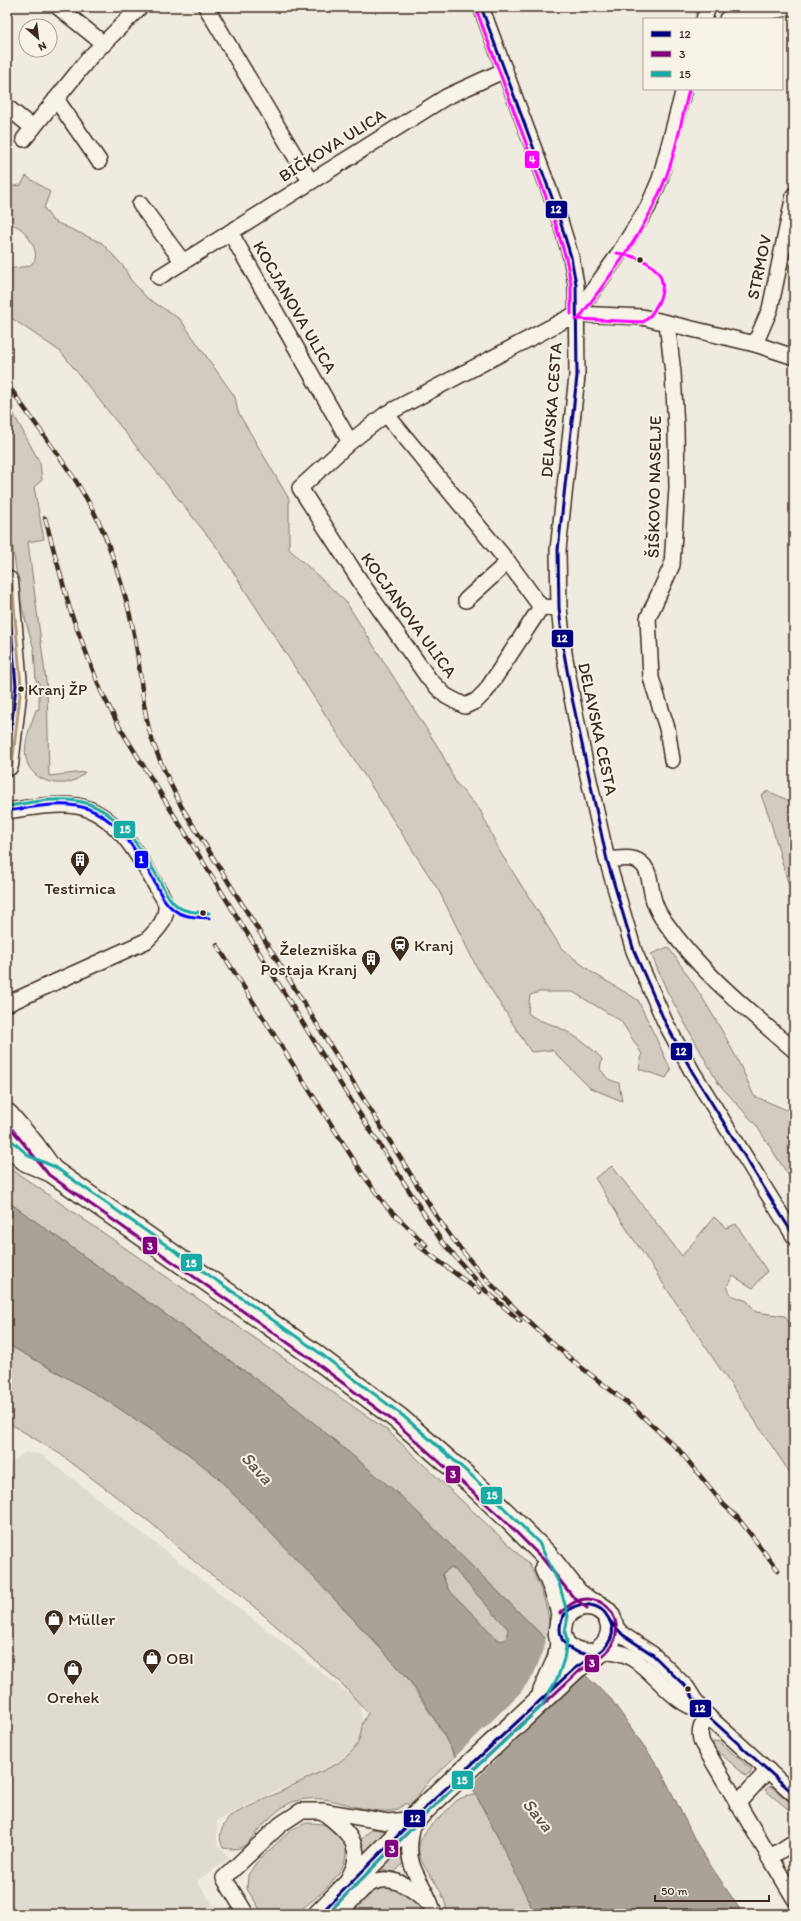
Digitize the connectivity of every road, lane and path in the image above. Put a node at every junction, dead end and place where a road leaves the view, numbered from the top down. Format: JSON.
{"nodes":[{"id":1,"x":58,"y":7,"type":"edge"},
{"id":2,"x":140,"y":7,"type":"edge"},
{"id":3,"x":206,"y":7,"type":"edge"},
{"id":4,"x":481,"y":7,"type":"edge"},
{"id":5,"x":708,"y":7,"type":"edge"},
{"id":6,"x":794,"y":7,"type":"edge"},
{"id":7,"x":704,"y":18,"type":"edge"},
{"id":8,"x":733,"y":18,"type":"edge"},
{"id":9,"x":104,"y":44,"type":"junction"},
{"id":10,"x":505,"y":70,"type":"junction"},
{"id":11,"x":684,"y":90,"type":"edge"},
{"id":12,"x":56,"y":99,"type":"junction"},
{"id":13,"x":7,"y":107,"type":"edge"},
{"id":14,"x":99,"y":161,"type":"dead end"},
{"id":15,"x":310,"y":181,"type":"junction"},
{"id":16,"x":794,"y":195,"type":"edge"},
{"id":17,"x":140,"y":204,"type":"dead end"},
{"id":18,"x":230,"y":232,"type":"junction"},
{"id":19,"x":183,"y":262,"type":"junction"},
{"id":20,"x":159,"y":277,"type":"dead end"},
{"id":21,"x":576,"y":314,"type":"junction"},
{"id":22,"x":667,"y":323,"type":"junction"},
{"id":23,"x":755,"y":344,"type":"junction"},
{"id":24,"x":794,"y":357,"type":"edge"},
{"id":25,"x":386,"y":414,"type":"junction"},
{"id":26,"x":350,"y":442,"type":"junction"},
{"id":27,"x":508,"y":562,"type":"junction"},
{"id":28,"x":7,"y":582,"type":"edge"},
{"id":29,"x":466,"y":600,"type":"dead end"},
{"id":30,"x":541,"y":607,"type":"junction"},
{"id":31,"x":559,"y":608,"type":"junction"},
{"id":32,"x":672,"y":760,"type":"dead end"},
{"id":33,"x":7,"y":765,"type":"edge"},
{"id":34,"x":7,"y":811,"type":"edge"},
{"id":35,"x":608,"y":860,"type":"junction"},
{"id":36,"x":9,"y":1003,"type":"dead end"},
{"id":37,"x":794,"y":1050,"type":"edge"},
{"id":38,"x":7,"y":1114,"type":"edge"},
{"id":39,"x":7,"y":1144,"type":"edge"},
{"id":40,"x":52,"y":1171,"type":"junction"},
{"id":41,"x":794,"y":1236,"type":"edge"},
{"id":42,"x":535,"y":1546,"type":"junction"},
{"id":43,"x":590,"y":1604,"type":"junction"},
{"id":44,"x":563,"y":1617,"type":"junction"},
{"id":45,"x":562,"y":1640,"type":"junction"},
{"id":46,"x":604,"y":1642,"type":"junction"},
{"id":47,"x":537,"y":1704,"type":"junction"},
{"id":48,"x":705,"y":1713,"type":"junction"},
{"id":49,"x":768,"y":1770,"type":"junction"},
{"id":50,"x":794,"y":1794,"type":"edge"},
{"id":51,"x":737,"y":1804,"type":"junction"},
{"id":52,"x":322,"y":1811,"type":"junction"},
{"id":53,"x":421,"y":1812,"type":"junction"},
{"id":54,"x":794,"y":1842,"type":"edge"},
{"id":55,"x":770,"y":1858,"type":"junction"},
{"id":56,"x":343,"y":1891,"type":"junction"},
{"id":57,"x":794,"y":1898,"type":"edge"},
{"id":58,"x":434,"y":1910,"type":"edge"},
{"id":59,"x":246,"y":1914,"type":"edge"},
{"id":60,"x":320,"y":1914,"type":"edge"},
{"id":61,"x":332,"y":1914,"type":"edge"}],
"edges":[{"from":1,"to":9,"type":"street"},
{"from":2,"to":9,"type":"street"},
{"from":3,"to":15,"type":"street"},
{"from":4,"to":10,"type":"street","name":"DELAVSKA CESTA"},
{"from":5,"to":7,"type":"street"},
{"from":6,"to":8,"type":"street"},
{"from":9,"to":12,"type":"street"},
{"from":10,"to":15,"type":"street","name":"BIČKOVA ULICA"},
{"from":10,"to":21,"type":"street","name":"DELAVSKA CESTA"},
{"from":11,"to":21,"type":"street"},
{"from":12,"to":13,"type":"street"},
{"from":12,"to":14,"type":"street"},
{"from":15,"to":18,"type":"street","name":"BIČKOVA ULICA"},
{"from":16,"to":23,"type":"street","name":"STRMOV"},
{"from":17,"to":19,"type":"street"},
{"from":18,"to":19,"type":"street","name":"BIČKOVA ULICA"},
{"from":18,"to":26,"type":"street","name":"KOCJANOVA ULICA"},
{"from":19,"to":20,"type":"street","name":"BIČKOVA ULICA"},
{"from":21,"to":22,"type":"street"},
{"from":21,"to":25,"type":"street","name":"KOCJANOVA ULICA"},
{"from":21,"to":31,"type":"street","name":"DELAVSKA CESTA"},
{"from":22,"to":23,"type":"street"},
{"from":22,"to":32,"type":"street","name":"ŠIŠKOVO NASELJE"},
{"from":23,"to":24,"type":"street"},
{"from":25,"to":26,"type":"street","name":"KOCJANOVA ULICA"},
{"from":25,"to":27,"type":"street"},
{"from":26,"to":30,"type":"street","name":"KOCJANOVA ULICA"},
{"from":27,"to":29,"type":"street"},
{"from":27,"to":30,"type":"street"},
{"from":28,"to":33,"type":"main road"},
{"from":30,"to":31,"type":"street"},
{"from":31,"to":35,"type":"street","name":"DELAVSKA CESTA"},
{"from":34,"to":36,"type":"street"},
{"from":35,"to":37,"type":"street"},
{"from":35,"to":41,"type":"street","name":"DELAVSKA CESTA"},
{"from":38,"to":40,"type":"main road"},
{"from":39,"to":40,"type":"main road"},
{"from":40,"to":42,"type":"main road"},
{"from":42,"to":43,"type":"main road"},
{"from":42,"to":44,"type":"main road"},
{"from":43,"to":44,"type":"main road"},
{"from":43,"to":46,"type":"main road"},
{"from":44,"to":45,"type":"main road"},
{"from":45,"to":46,"type":"main road"},
{"from":45,"to":47,"type":"main road"},
{"from":46,"to":47,"type":"main road"},
{"from":46,"to":48,"type":"street"},
{"from":46,"to":48,"type":"street"},
{"from":47,"to":53,"type":"main road"},
{"from":48,"to":49,"type":"street"},
{"from":48,"to":51,"type":"street"},
{"from":49,"to":50,"type":"street"},
{"from":49,"to":51,"type":"street"},
{"from":51,"to":55,"type":"street"},
{"from":52,"to":53,"type":"street"},
{"from":52,"to":56,"type":"street"},
{"from":52,"to":59,"type":"street"},
{"from":53,"to":56,"type":"main road"},
{"from":53,"to":58,"type":"street"},
{"from":54,"to":55,"type":"street"},
{"from":55,"to":57,"type":"street"},
{"from":56,"to":60,"type":"main road"},
{"from":58,"to":61,"type":"street"}]}
